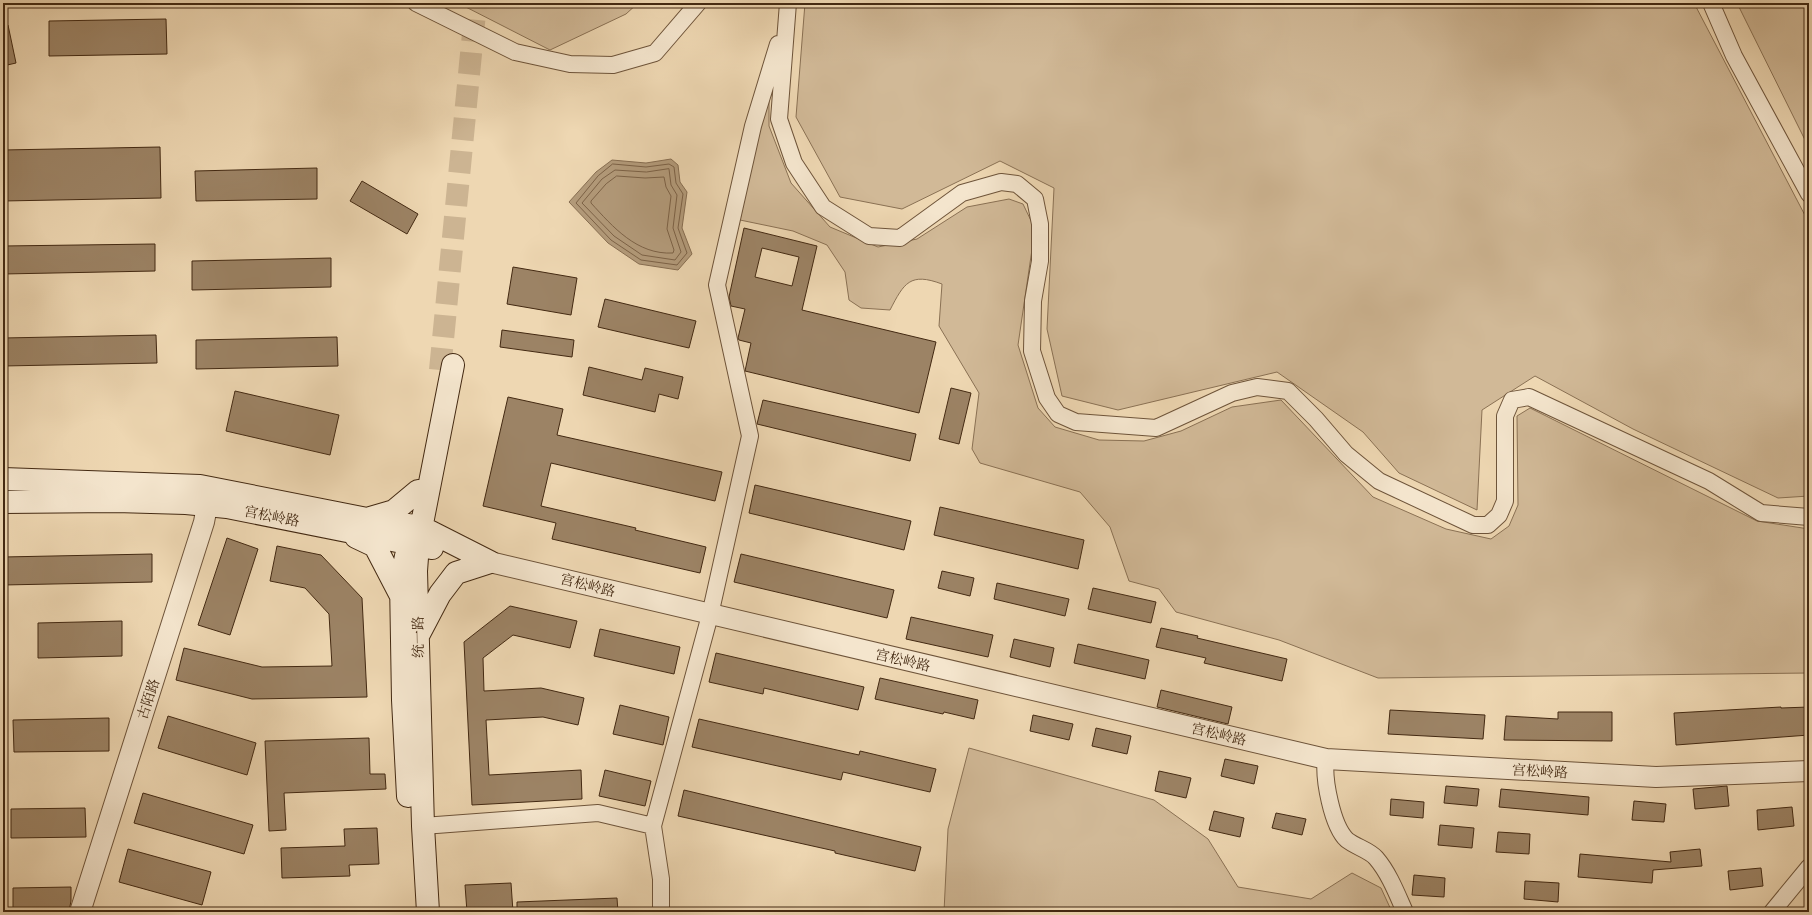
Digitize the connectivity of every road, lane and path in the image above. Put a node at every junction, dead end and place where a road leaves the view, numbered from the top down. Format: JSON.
{"nodes":[{"id":1,"x":416,"y":3,"type":"edge"},
{"id":2,"x":698,"y":3,"type":"edge"},
{"id":3,"x":787,"y":3,"type":"edge"},
{"id":4,"x":1711,"y":3,"type":"edge"},
{"id":5,"x":1809,"y":194,"type":"edge"},
{"id":6,"x":3,"y":479,"type":"edge"},
{"id":7,"x":418,"y":491,"type":"junction"},
{"id":8,"x":204,"y":496,"type":"junction"},
{"id":9,"x":3,"y":502,"type":"edge"},
{"id":10,"x":1809,"y":517,"type":"edge"},
{"id":11,"x":367,"y":519,"type":"junction"},
{"id":12,"x":340,"y":530,"type":"junction"},
{"id":13,"x":415,"y":535,"type":"junction"},
{"id":14,"x":490,"y":562,"type":"junction"},
{"id":15,"x":402,"y":596,"type":"junction"},
{"id":16,"x":710,"y":615,"type":"junction"},
{"id":17,"x":418,"y":636,"type":"junction"},
{"id":18,"x":1326,"y":759,"type":"junction"},
{"id":19,"x":1809,"y":771,"type":"edge"},
{"id":20,"x":423,"y":826,"type":"junction"},
{"id":21,"x":653,"y":826,"type":"junction"},
{"id":22,"x":1809,"y":867,"type":"edge"},
{"id":23,"x":80,"y":912,"type":"edge"},
{"id":24,"x":414,"y":912,"type":"edge"},
{"id":25,"x":428,"y":912,"type":"edge"},
{"id":26,"x":661,"y":912,"type":"edge"},
{"id":27,"x":1404,"y":912,"type":"edge"},
{"id":28,"x":1772,"y":912,"type":"edge"}],
"edges":[{"from":1,"to":2,"type":"street"},
{"from":3,"to":10,"type":"street"},
{"from":3,"to":16,"type":"street"},
{"from":4,"to":5,"type":"street"},
{"from":6,"to":8,"type":"main road"},
{"from":7,"to":11,"type":"main road"},
{"from":7,"to":13,"type":"main road","name":"统一路"},
{"from":7,"to":13,"type":"main road","name":"统一路"},
{"from":8,"to":9,"type":"main road","name":"宫松岭路"},
{"from":8,"to":11,"type":"main road"},
{"from":8,"to":12,"type":"main road","name":"宫松岭路"},
{"from":8,"to":23,"type":"street","name":"古陌路"},
{"from":11,"to":13,"type":"main road"},
{"from":12,"to":13,"type":"main road","name":"宫松岭路"},
{"from":12,"to":15,"type":"main road"},
{"from":13,"to":14,"type":"main road","name":"宫松岭路"},
{"from":13,"to":15,"type":"main road","name":"统一路"},
{"from":13,"to":17,"type":"main road","name":"统一路"},
{"from":14,"to":16,"type":"street","name":"宫松岭路"},
{"from":14,"to":17,"type":"main road"},
{"from":15,"to":24,"type":"main road","name":"统一路"},
{"from":16,"to":18,"type":"street","name":"宫松岭路"},
{"from":16,"to":21,"type":"street"},
{"from":17,"to":20,"type":"main road","name":"统一路"},
{"from":18,"to":19,"type":"street","name":"宫松岭路"},
{"from":18,"to":27,"type":"street"},
{"from":20,"to":21,"type":"street"},
{"from":20,"to":25,"type":"main road","name":"统一路"},
{"from":21,"to":26,"type":"street"},
{"from":22,"to":28,"type":"street"}]}
